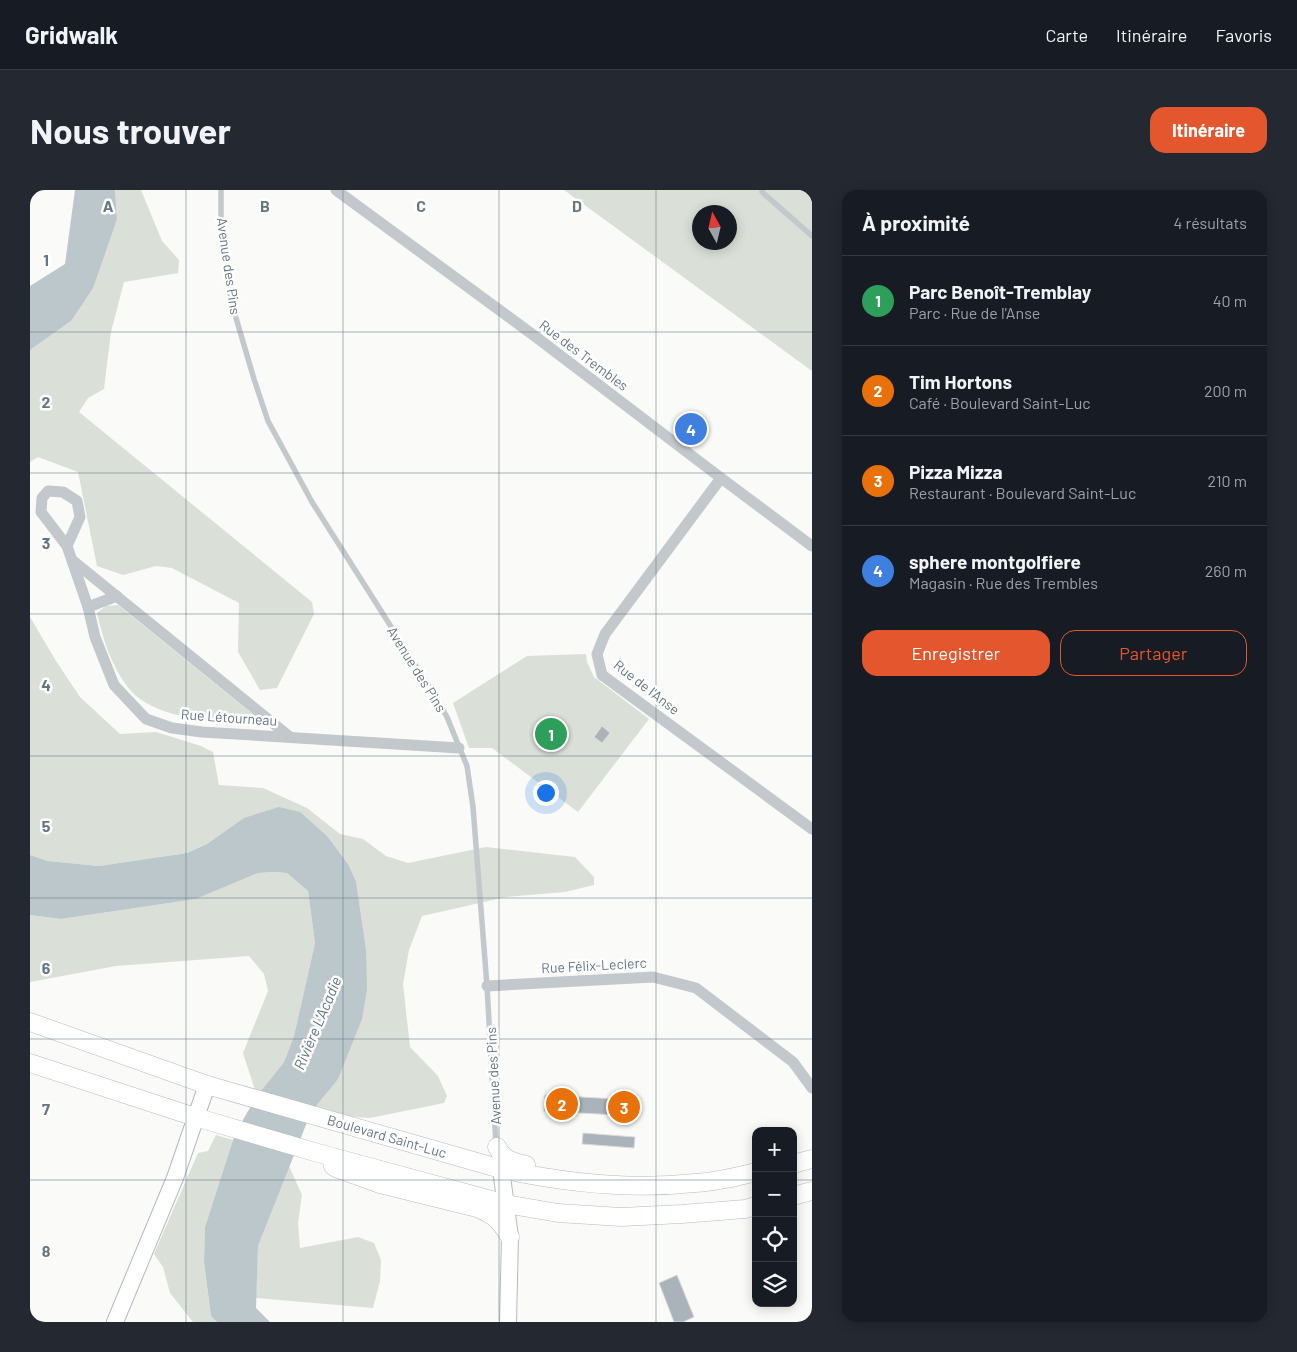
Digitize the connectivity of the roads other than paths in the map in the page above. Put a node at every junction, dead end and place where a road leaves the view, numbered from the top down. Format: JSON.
{"nodes":[{"id":1,"x":220,"y":190,"type":"edge"},
{"id":2,"x":336,"y":190,"type":"edge"},
{"id":3,"x":762,"y":190,"type":"edge"},
{"id":4,"x":812,"y":236,"type":"edge"},
{"id":5,"x":721,"y":478,"type":"junction"},
{"id":6,"x":67,"y":546,"type":"junction"},
{"id":7,"x":812,"y":546,"type":"edge"},
{"id":8,"x":71,"y":559,"type":"junction"},
{"id":9,"x":118,"y":596,"type":"junction"},
{"id":10,"x":88,"y":607,"type":"junction"},
{"id":11,"x":290,"y":737,"type":"junction"},
{"id":12,"x":459,"y":748,"type":"junction"},
{"id":13,"x":812,"y":829,"type":"edge"},
{"id":14,"x":487,"y":986,"type":"junction"},
{"id":15,"x":30,"y":1022,"type":"edge"},
{"id":16,"x":30,"y":1063,"type":"edge"},
{"id":17,"x":207,"y":1085,"type":"junction"},
{"id":18,"x":812,"y":1088,"type":"edge"},
{"id":19,"x":196,"y":1117,"type":"junction"},
{"id":20,"x":497,"y":1147,"type":"junction"},
{"id":21,"x":318,"y":1152,"type":"junction"},
{"id":22,"x":812,"y":1159,"type":"edge"},
{"id":23,"x":797,"y":1163,"type":"edge"},
{"id":24,"x":752,"y":1173,"type":"edge"},
{"id":25,"x":725,"y":1179,"type":"junction"},
{"id":26,"x":503,"y":1187,"type":"junction"},
{"id":27,"x":812,"y":1191,"type":"edge"},
{"id":28,"x":797,"y":1195,"type":"edge"},
{"id":29,"x":752,"y":1207,"type":"edge"},
{"id":30,"x":510,"y":1237,"type":"junction"},
{"id":31,"x":115,"y":1322,"type":"edge"},
{"id":32,"x":508,"y":1322,"type":"edge"}],
"edges":[{"from":1,"to":12,"type":"lane","name":"Avenue des Pins"},
{"from":2,"to":5,"type":"street","name":"Rue des Trembles"},
{"from":3,"to":4,"type":"lane"},
{"from":5,"to":7,"type":"street","name":"Rue des Trembles"},
{"from":5,"to":13,"type":"street","name":"Rue de l'Anse"},
{"from":6,"to":6,"type":"street","name":"Rue Létourneau"},
{"from":6,"to":8,"type":"street","name":"Rue Létourneau"},
{"from":8,"to":9,"type":"street","name":"Rue Létourneau"},
{"from":8,"to":10,"type":"street","name":"Rue Létourneau"},
{"from":9,"to":10,"type":"street"},
{"from":9,"to":11,"type":"street","name":"Rue Létourneau"},
{"from":10,"to":11,"type":"street","name":"Rue Létourneau"},
{"from":11,"to":12,"type":"street","name":"Rue Létourneau"},
{"from":12,"to":14,"type":"lane","name":"Avenue des Pins"},
{"from":14,"to":18,"type":"street","name":"Rue Félix-Leclerc"},
{"from":14,"to":20,"type":"lane","name":"Avenue des Pins"},
{"from":15,"to":17,"type":"main road","name":"Boulevard Saint-Luc"},
{"from":16,"to":19,"type":"main road"},
{"from":17,"to":19,"type":"street"},
{"from":17,"to":26,"type":"main road","name":"Boulevard Saint-Luc"},
{"from":19,"to":21,"type":"main road"},
{"from":19,"to":31,"type":"street"},
{"from":20,"to":25,"type":"main road"},
{"from":20,"to":26,"type":"lane","name":"Avenue des Pins"},
{"from":21,"to":26,"type":"main road"},
{"from":21,"to":30,"type":"main road"},
{"from":22,"to":23,"type":"main road"},
{"from":24,"to":25,"type":"main road"},
{"from":25,"to":26,"type":"main road"},
{"from":26,"to":29,"type":"main road","name":"Boulevard Saint-Luc"},
{"from":26,"to":30,"type":"street"},
{"from":27,"to":28,"type":"main road"},
{"from":30,"to":32,"type":"street"}]}
